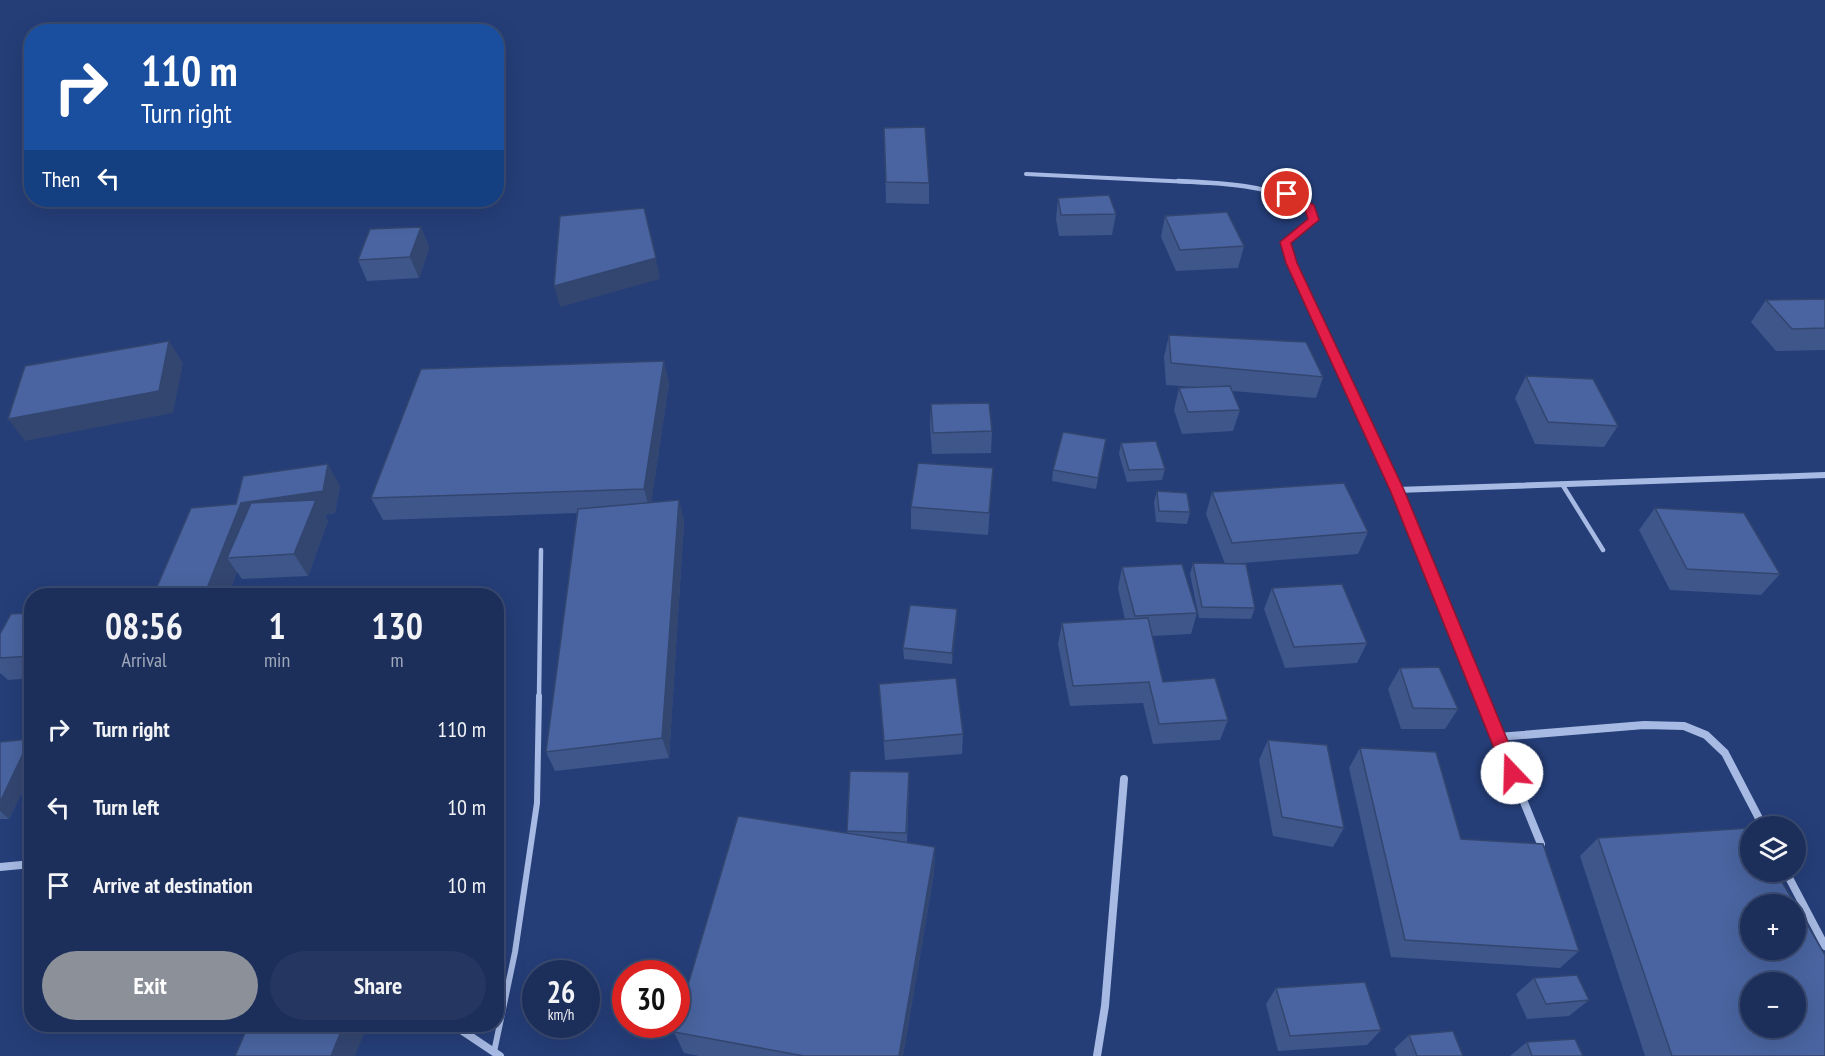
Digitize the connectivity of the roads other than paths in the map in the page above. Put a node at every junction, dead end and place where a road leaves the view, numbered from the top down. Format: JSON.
{"nodes":[{"id":1,"x":1026,"y":174,"type":"dead end"},
{"id":2,"x":1825,"y":475,"type":"edge"},
{"id":3,"x":1562,"y":484,"type":"junction"},
{"id":4,"x":1397,"y":490,"type":"junction"},
{"id":5,"x":542,"y":550,"type":"dead end"},
{"id":6,"x":1603,"y":550,"type":"dead end"},
{"id":7,"x":1498,"y":737,"type":"junction"},
{"id":8,"x":1124,"y":779,"type":"dead end"},
{"id":9,"x":1758,"y":816,"type":"edge"},
{"id":10,"x":1541,"y":843,"type":"edge"},
{"id":11,"x":24,"y":865,"type":"edge"},
{"id":12,"x":0,"y":867,"type":"edge"},
{"id":13,"x":1791,"y":882,"type":"edge"},
{"id":14,"x":1825,"y":946,"type":"edge"},
{"id":15,"x":504,"y":1014,"type":"edge"},
{"id":16,"x":464,"y":1032,"type":"edge"},
{"id":17,"x":501,"y":1032,"type":"edge"},
{"id":18,"x":497,"y":1054,"type":"edge"},
{"id":19,"x":1097,"y":1056,"type":"edge"}],
"edges":[{"from":1,"to":4,"type":"street"},
{"from":2,"to":3,"type":"street"},
{"from":3,"to":4,"type":"street"},
{"from":3,"to":6,"type":"lane"},
{"from":4,"to":7,"type":"street"},
{"from":5,"to":15,"type":"lane"},
{"from":7,"to":9,"type":"street"},
{"from":7,"to":10,"type":"street"},
{"from":8,"to":19,"type":"street"},
{"from":11,"to":12,"type":"street"},
{"from":13,"to":14,"type":"street"},
{"from":16,"to":18,"type":"street"},
{"from":17,"to":18,"type":"lane"}]}
